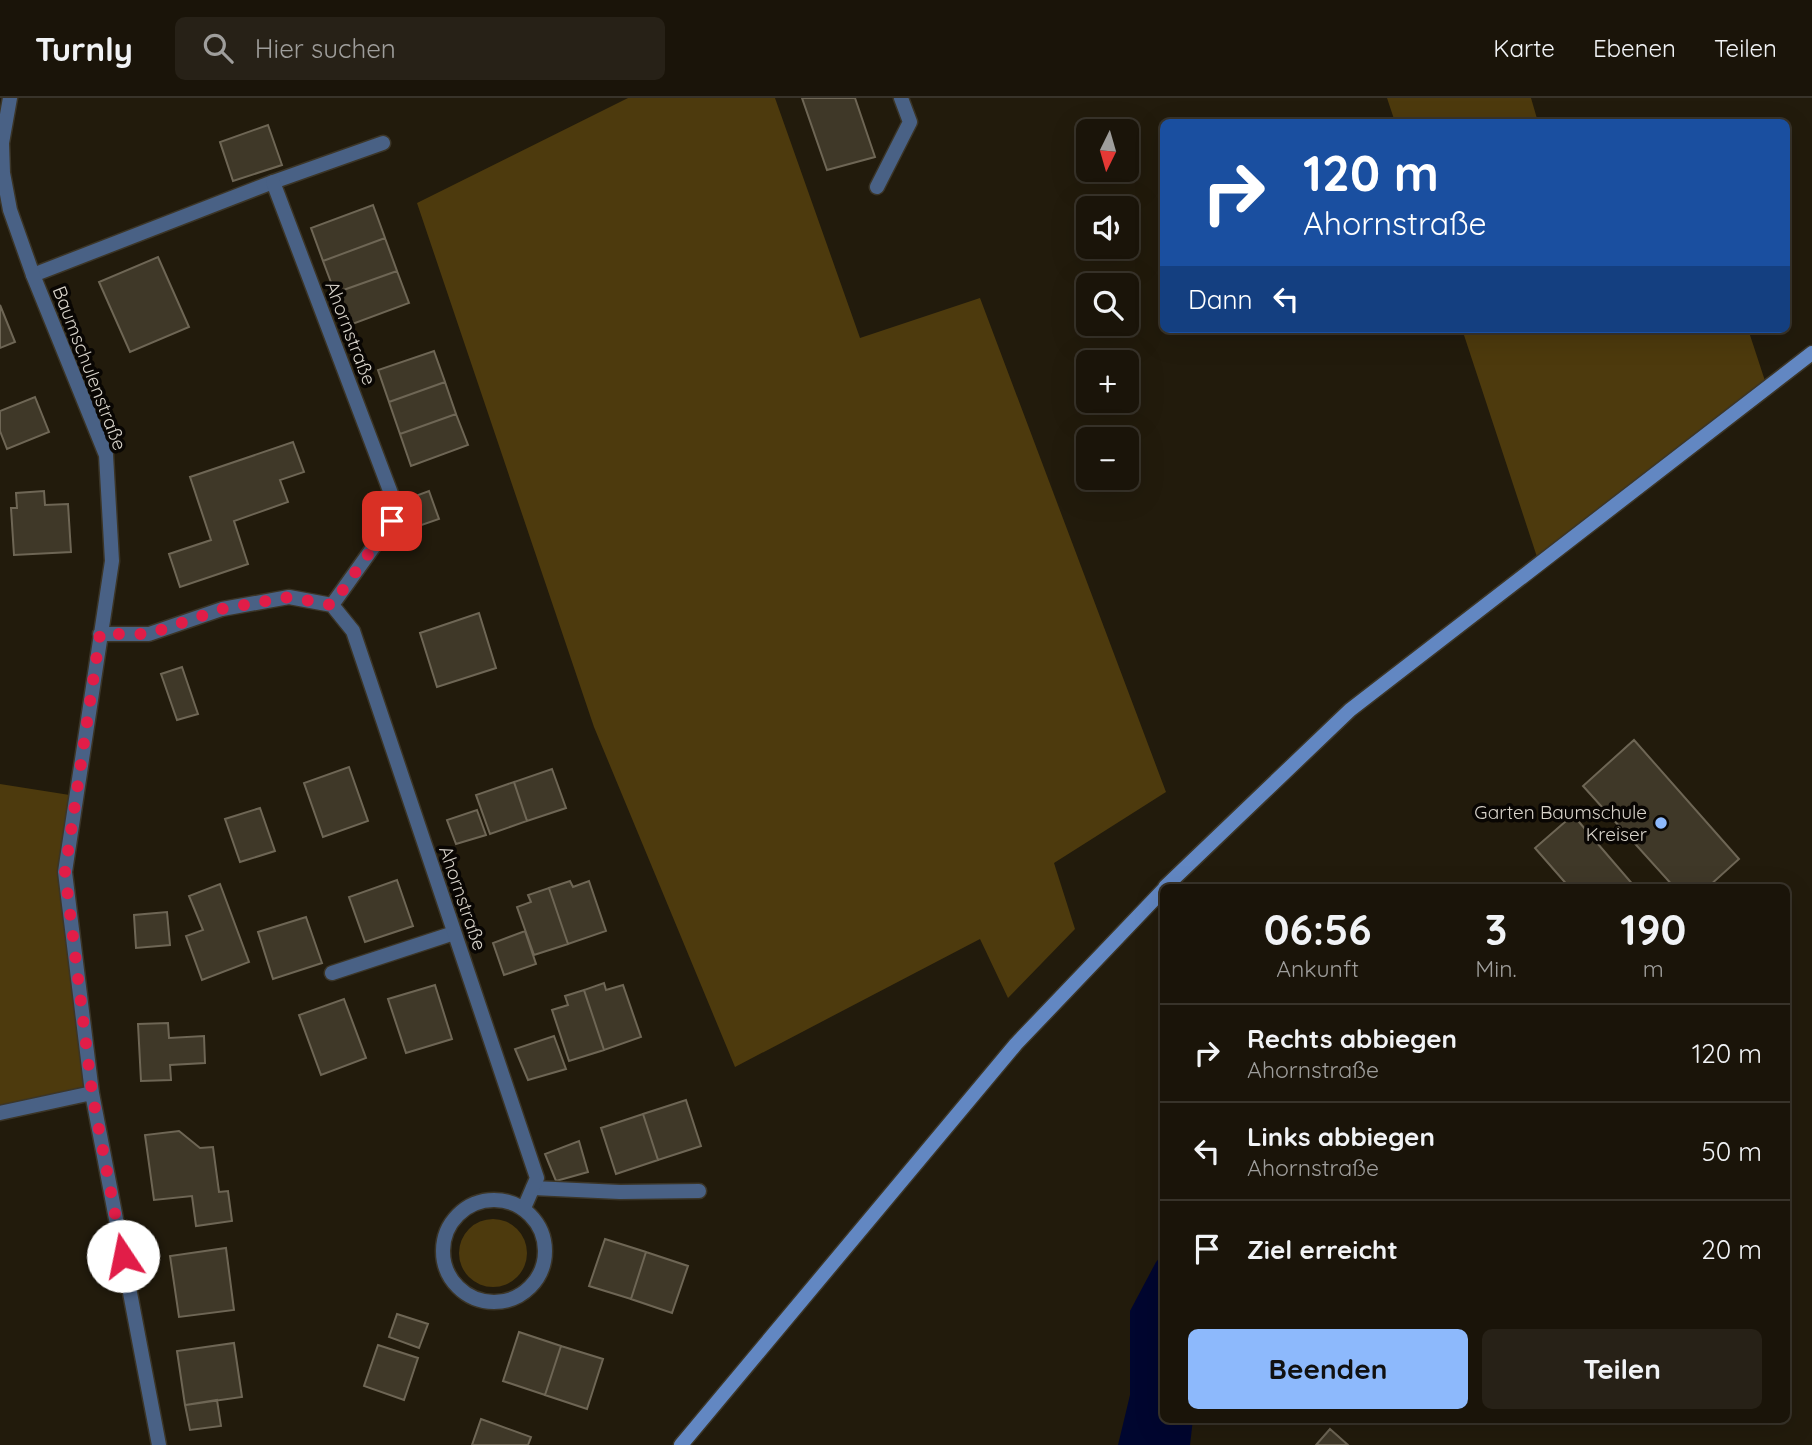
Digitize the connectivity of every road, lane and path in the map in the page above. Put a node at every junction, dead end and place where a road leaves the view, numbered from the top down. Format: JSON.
{"nodes":[{"id":1,"x":10,"y":98,"type":"edge"},
{"id":2,"x":901,"y":98,"type":"edge"},
{"id":3,"x":383,"y":143,"type":"dead end"},
{"id":4,"x":273,"y":182,"type":"junction"},
{"id":5,"x":877,"y":187,"type":"dead end"},
{"id":6,"x":33,"y":275,"type":"junction"},
{"id":7,"x":1812,"y":354,"type":"edge"},
{"id":8,"x":332,"y":605,"type":"junction"},
{"id":9,"x":100,"y":634,"type":"junction"},
{"id":10,"x":1168,"y":884,"type":"edge"},
{"id":11,"x":1160,"y":892,"type":"edge"},
{"id":12,"x":454,"y":933,"type":"junction"},
{"id":13,"x":332,"y":973,"type":"dead end"},
{"id":14,"x":92,"y":1093,"type":"junction"},
{"id":15,"x":0,"y":1113,"type":"edge"},
{"id":16,"x":533,"y":1188,"type":"junction"},
{"id":17,"x":699,"y":1192,"type":"dead end"},
{"id":18,"x":524,"y":1208,"type":"junction"},
{"id":19,"x":159,"y":1445,"type":"edge"},
{"id":20,"x":681,"y":1445,"type":"edge"}],
"edges":[{"from":1,"to":6,"type":"street","name":"Baumschulenstraße"},
{"from":2,"to":5,"type":"street"},
{"from":3,"to":4,"type":"street"},
{"from":4,"to":6,"type":"street"},
{"from":4,"to":8,"type":"street","name":"Ahornstraße"},
{"from":6,"to":9,"type":"street","name":"Baumschulenstraße"},
{"from":7,"to":10,"type":"main road"},
{"from":8,"to":9,"type":"street"},
{"from":8,"to":12,"type":"street","name":"Ahornstraße"},
{"from":9,"to":14,"type":"street","name":"Baumschulenstraße"},
{"from":11,"to":20,"type":"main road"},
{"from":12,"to":13,"type":"street"},
{"from":12,"to":16,"type":"street","name":"Ahornstraße"},
{"from":14,"to":15,"type":"street"},
{"from":14,"to":19,"type":"street","name":"Baumschulenstraße"},
{"from":16,"to":17,"type":"street"},
{"from":16,"to":18,"type":"street"},
{"from":18,"to":18,"type":"street"}]}
